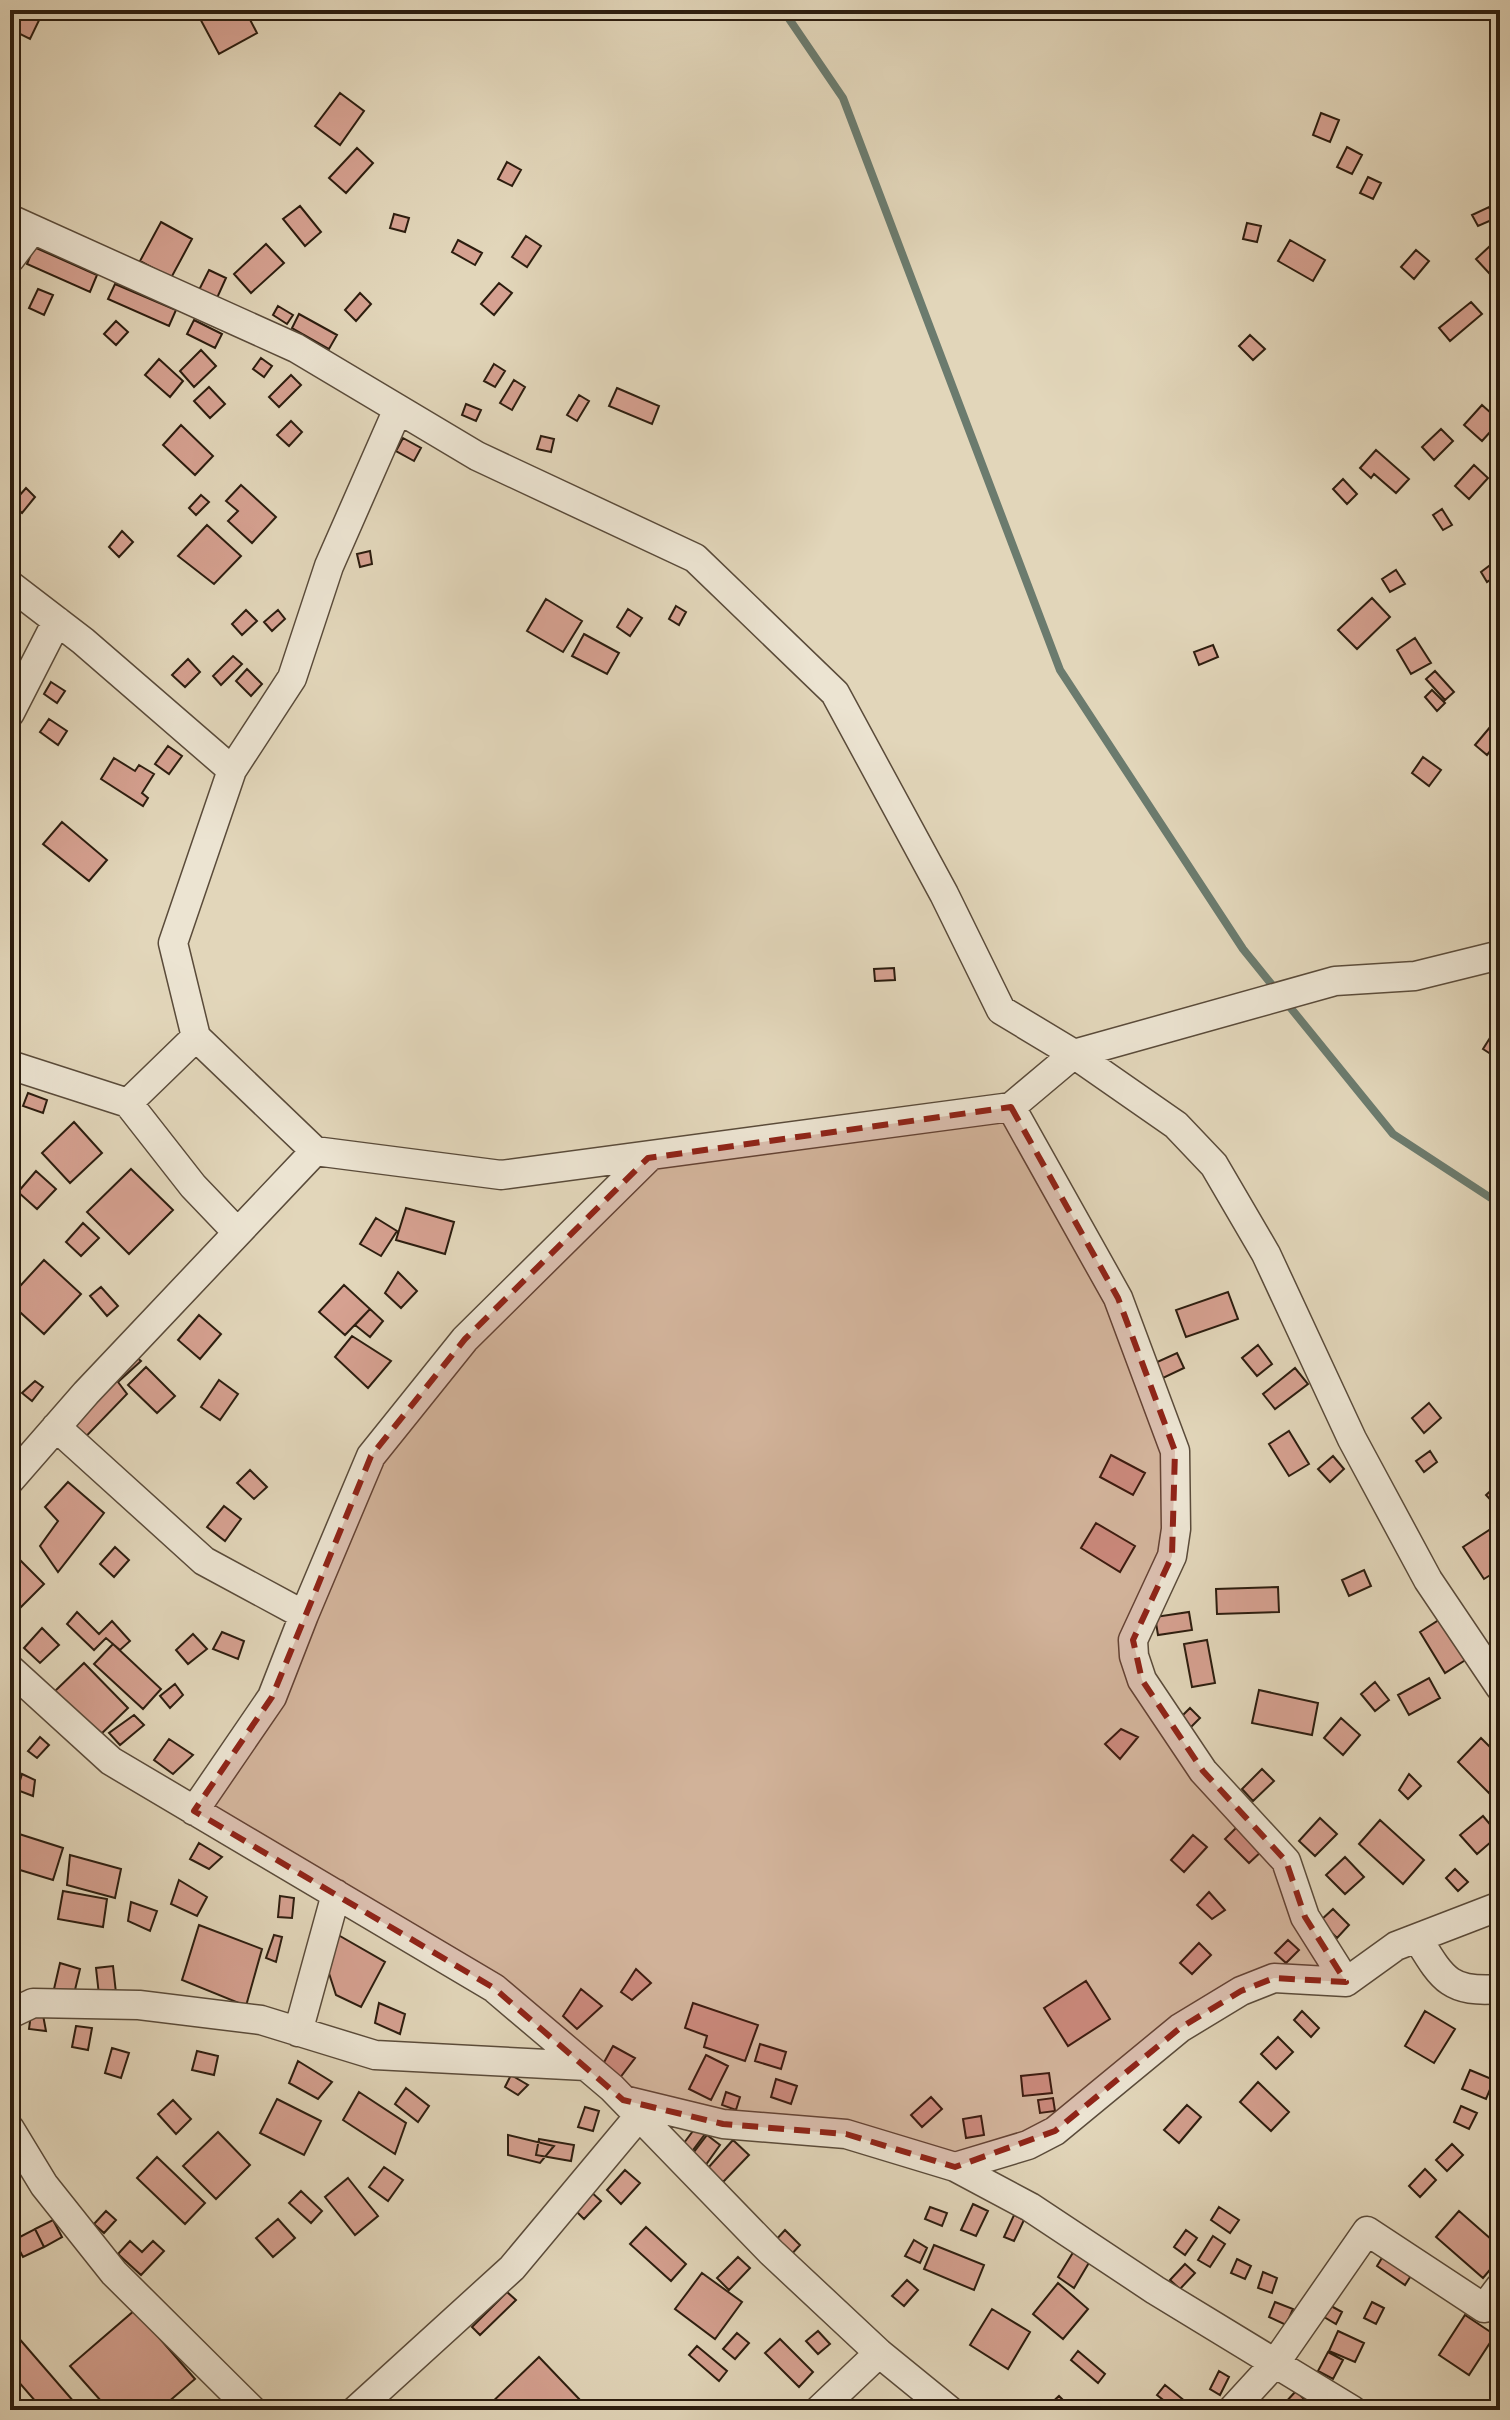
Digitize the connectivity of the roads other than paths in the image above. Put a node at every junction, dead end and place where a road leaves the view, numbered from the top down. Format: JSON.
{"nodes":[{"id":1,"x":21,"y":224,"type":"edge"},
{"id":2,"x":10,"y":259,"type":"edge"},
{"id":3,"x":398,"y":409,"type":"junction"},
{"id":4,"x":10,"y":585,"type":"edge"},
{"id":5,"x":57,"y":621,"type":"junction"},
{"id":6,"x":10,"y":713,"type":"edge"},
{"id":7,"x":232,"y":770,"type":"junction"},
{"id":8,"x":1500,"y":955,"type":"edge"},
{"id":9,"x":196,"y":1037,"type":"junction"},
{"id":10,"x":1074,"y":1054,"type":"junction"},
{"id":11,"x":10,"y":1065,"type":"edge"},
{"id":12,"x":128,"y":1103,"type":"junction"},
{"id":13,"x":1011,"y":1107,"type":"junction"},
{"id":14,"x":315,"y":1151,"type":"junction"},
{"id":15,"x":648,"y":1158,"type":"junction"},
{"id":16,"x":237,"y":1232,"type":"junction"},
{"id":17,"x":56,"y":1427,"type":"junction"},
{"id":18,"x":10,"y":1480,"type":"edge"},
{"id":19,"x":304,"y":1615,"type":"junction"},
{"id":20,"x":13,"y":1678,"type":"edge"},
{"id":21,"x":1500,"y":1687,"type":"edge"},
{"id":22,"x":194,"y":1811,"type":"junction"},
{"id":23,"x":336,"y":1894,"type":"junction"},
{"id":24,"x":1500,"y":1906,"type":"edge"},
{"id":25,"x":1418,"y":1939,"type":"junction"},
{"id":26,"x":1346,"y":1982,"type":"junction"},
{"id":27,"x":10,"y":1986,"type":"edge"},
{"id":28,"x":1500,"y":1989,"type":"edge"},
{"id":29,"x":22,"y":2008,"type":"edge"},
{"id":30,"x":298,"y":2032,"type":"junction"},
{"id":31,"x":586,"y":2066,"type":"junction"},
{"id":32,"x":631,"y":2108,"type":"junction"},
{"id":33,"x":10,"y":2129,"type":"edge"},
{"id":34,"x":955,"y":2167,"type":"junction"},
{"id":35,"x":1500,"y":2287,"type":"edge"},
{"id":36,"x":879,"y":2353,"type":"junction"},
{"id":37,"x":1276,"y":2362,"type":"junction"},
{"id":38,"x":252,"y":2410,"type":"edge"},
{"id":39,"x":356,"y":2410,"type":"edge"},
{"id":40,"x":819,"y":2410,"type":"edge"},
{"id":41,"x":949,"y":2410,"type":"edge"},
{"id":42,"x":1232,"y":2410,"type":"edge"},
{"id":43,"x":1352,"y":2410,"type":"edge"}],
"edges":[{"from":1,"to":2,"type":"street"},
{"from":1,"to":3,"type":"street"},
{"from":3,"to":7,"type":"street"},
{"from":3,"to":10,"type":"street"},
{"from":4,"to":5,"type":"street"},
{"from":5,"to":6,"type":"street"},
{"from":5,"to":7,"type":"street"},
{"from":7,"to":9,"type":"street"},
{"from":8,"to":10,"type":"street"},
{"from":9,"to":12,"type":"street"},
{"from":9,"to":14,"type":"street"},
{"from":10,"to":13,"type":"street"},
{"from":10,"to":21,"type":"street"},
{"from":11,"to":12,"type":"street"},
{"from":12,"to":16,"type":"street"},
{"from":13,"to":15,"type":"street"},
{"from":13,"to":26,"type":"street"},
{"from":14,"to":15,"type":"street"},
{"from":14,"to":16,"type":"street"},
{"from":15,"to":19,"type":"street"},
{"from":16,"to":17,"type":"street"},
{"from":17,"to":18,"type":"street"},
{"from":17,"to":19,"type":"street"},
{"from":19,"to":22,"type":"street"},
{"from":20,"to":22,"type":"street"},
{"from":22,"to":23,"type":"street"},
{"from":23,"to":30,"type":"street"},
{"from":23,"to":31,"type":"street"},
{"from":24,"to":25,"type":"street"},
{"from":25,"to":26,"type":"street"},
{"from":25,"to":28,"type":"street"},
{"from":26,"to":34,"type":"street"},
{"from":27,"to":29,"type":"street"},
{"from":29,"to":30,"type":"street"},
{"from":30,"to":31,"type":"street"},
{"from":31,"to":32,"type":"street"},
{"from":32,"to":34,"type":"street"},
{"from":32,"to":36,"type":"street"},
{"from":32,"to":39,"type":"street"},
{"from":33,"to":38,"type":"street"},
{"from":34,"to":37,"type":"street"},
{"from":35,"to":37,"type":"street"},
{"from":36,"to":40,"type":"street"},
{"from":36,"to":41,"type":"street"},
{"from":37,"to":42,"type":"street"},
{"from":37,"to":43,"type":"street"}]}
